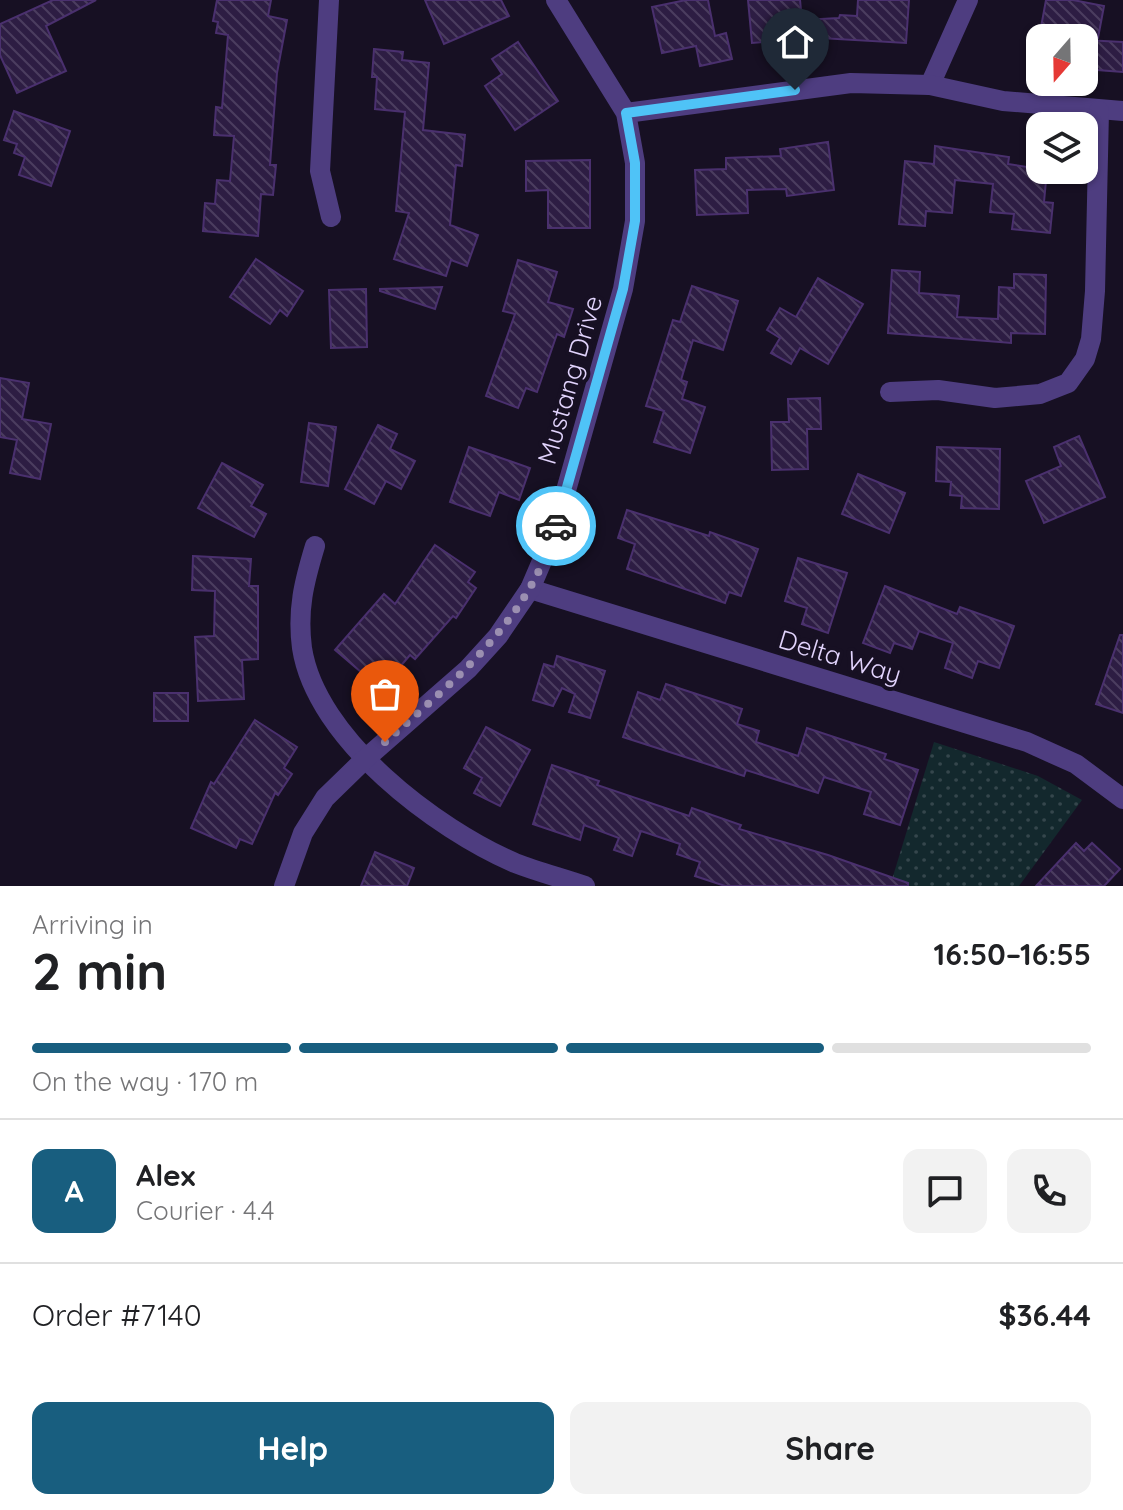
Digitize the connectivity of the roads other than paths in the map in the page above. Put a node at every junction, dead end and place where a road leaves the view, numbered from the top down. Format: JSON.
{"nodes":[{"id":1,"x":329,"y":0,"type":"edge"},
{"id":2,"x":556,"y":0,"type":"edge"},
{"id":3,"x":968,"y":0,"type":"edge"},
{"id":4,"x":930,"y":85,"type":"junction"},
{"id":5,"x":1099,"y":111,"type":"junction"},
{"id":6,"x":1123,"y":111,"type":"edge"},
{"id":7,"x":626,"y":113,"type":"junction"},
{"id":8,"x":331,"y":217,"type":"dead end"},
{"id":9,"x":890,"y":392,"type":"dead end"},
{"id":10,"x":315,"y":546,"type":"dead end"},
{"id":11,"x":530,"y":589,"type":"junction"},
{"id":12,"x":364,"y":760,"type":"junction"},
{"id":13,"x":1123,"y":799,"type":"edge"},
{"id":14,"x":284,"y":886,"type":"edge"},
{"id":15,"x":585,"y":886,"type":"edge"}],
"edges":[{"from":1,"to":8,"type":"street"},
{"from":2,"to":7,"type":"street","name":"Mustang Drive"},
{"from":3,"to":4,"type":"street"},
{"from":4,"to":5,"type":"street"},
{"from":4,"to":7,"type":"street"},
{"from":5,"to":6,"type":"street"},
{"from":5,"to":9,"type":"street"},
{"from":7,"to":11,"type":"street","name":"Mustang Drive"},
{"from":10,"to":12,"type":"street"},
{"from":11,"to":12,"type":"street","name":"Mustang Drive"},
{"from":11,"to":13,"type":"street","name":"Delta Way"},
{"from":12,"to":14,"type":"street","name":"Mustang Drive"},
{"from":12,"to":15,"type":"street"}]}
